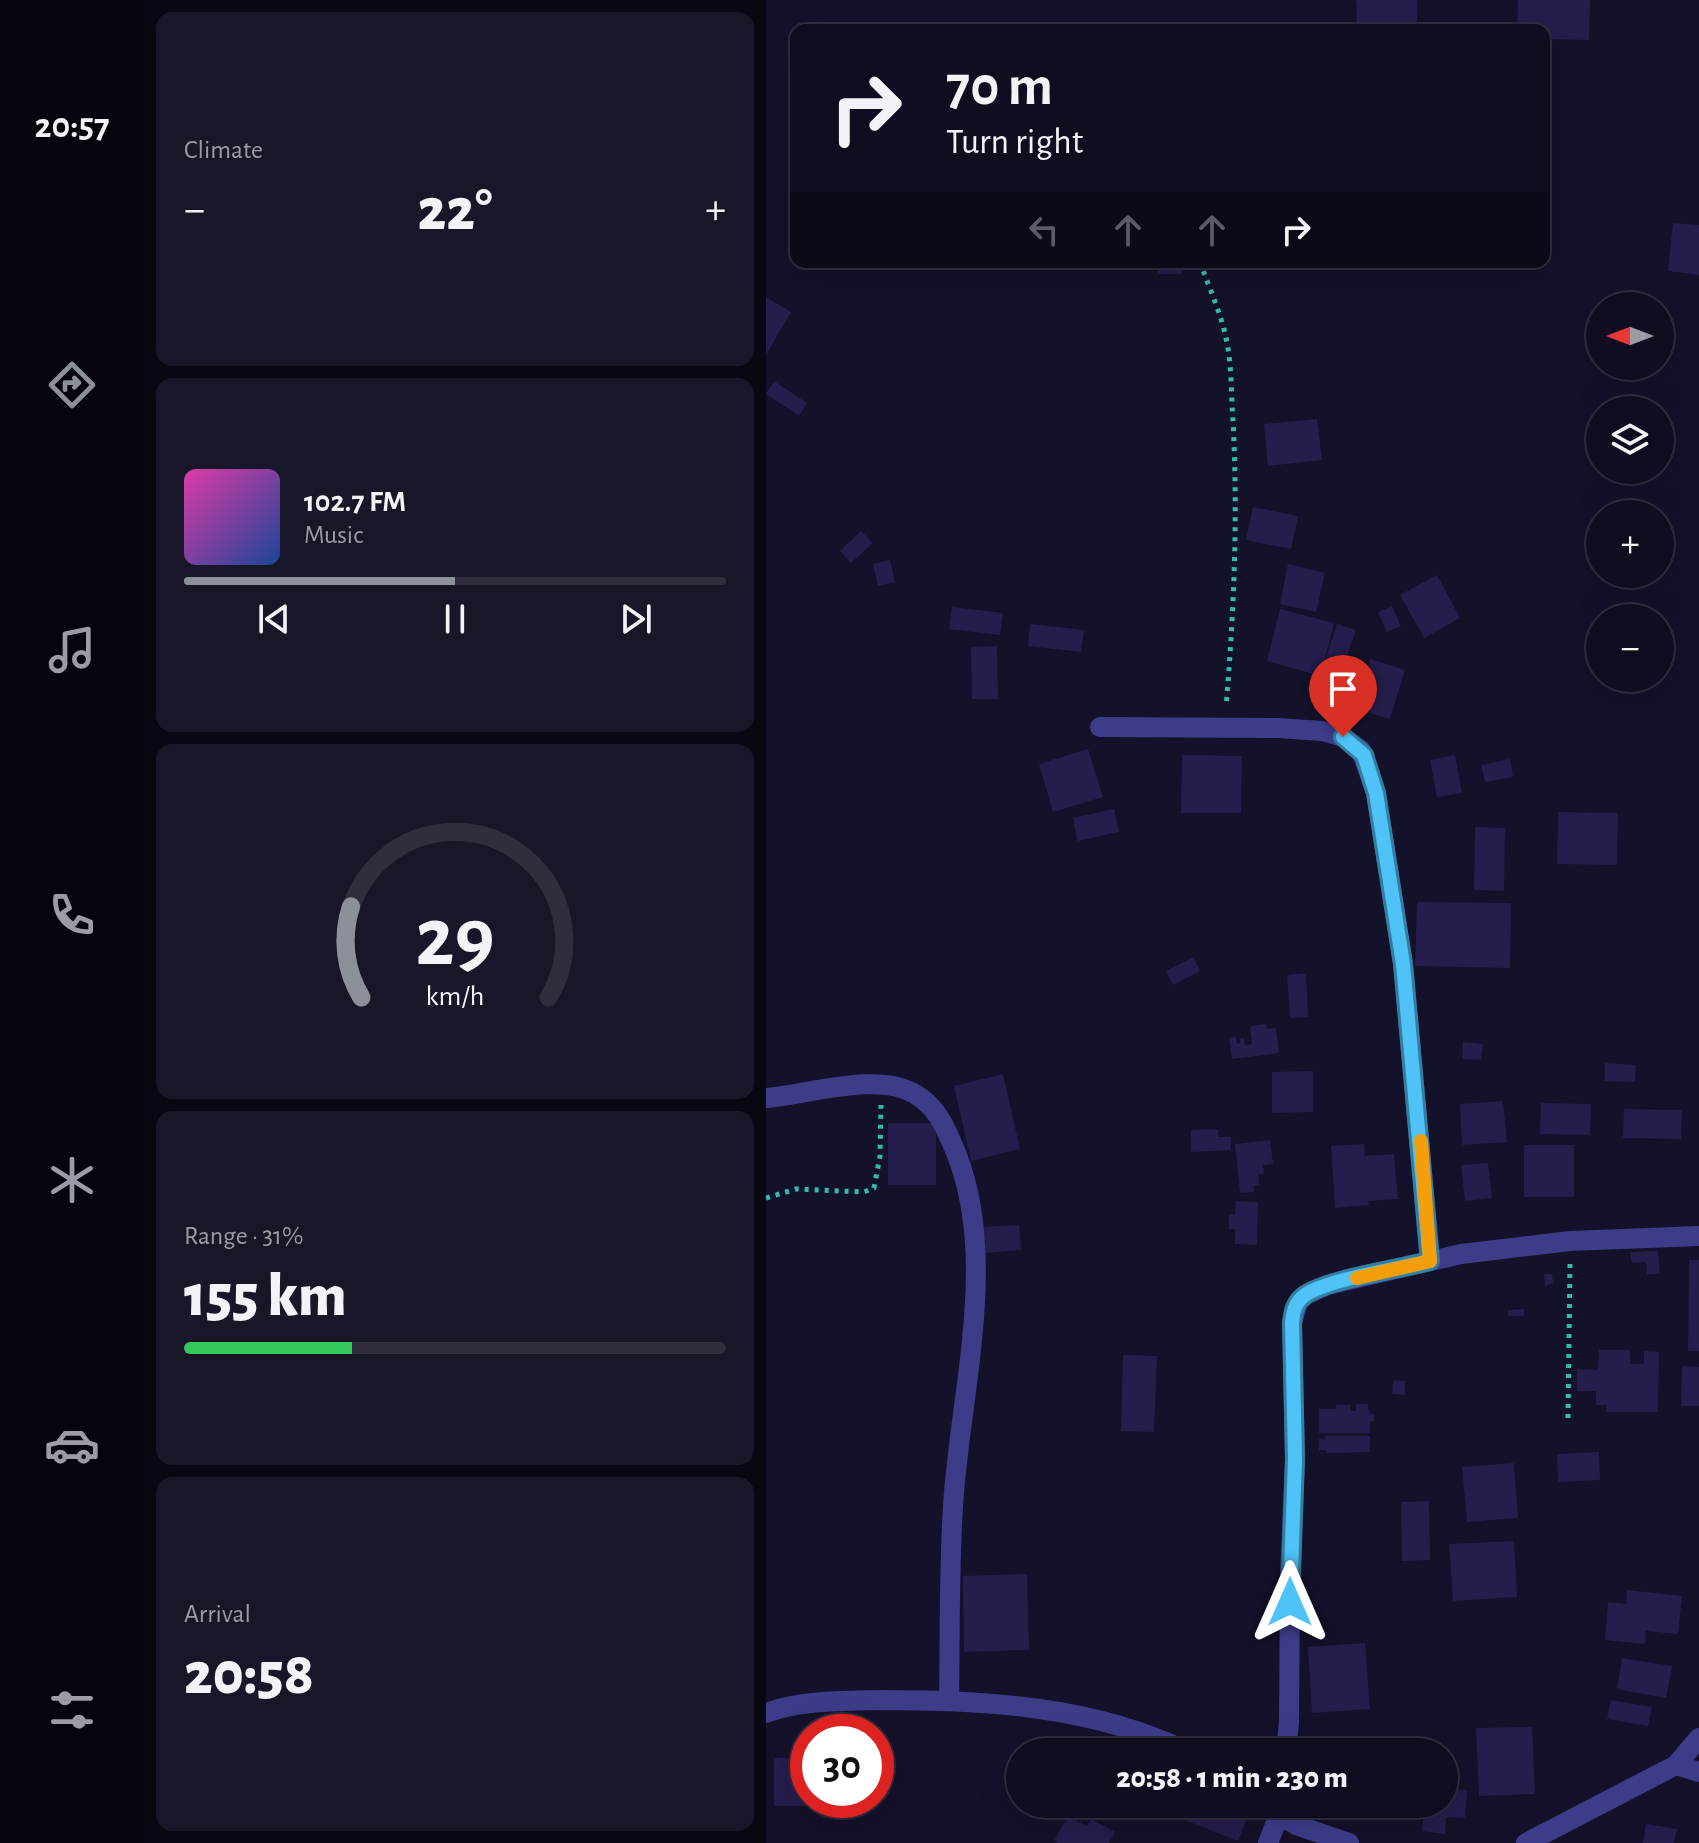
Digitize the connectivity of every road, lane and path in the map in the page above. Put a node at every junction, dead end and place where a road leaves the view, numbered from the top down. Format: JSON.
{"nodes":[{"id":1,"x":1202,"y":268,"type":"edge"},
{"id":2,"x":1100,"y":727,"type":"dead end"},
{"id":3,"x":1224,"y":728,"type":"junction"},
{"id":4,"x":884,"y":1084,"type":"junction"},
{"id":5,"x":766,"y":1098,"type":"edge"},
{"id":6,"x":766,"y":1198,"type":"edge"},
{"id":7,"x":1699,"y":1236,"type":"edge"},
{"id":8,"x":1570,"y":1241,"type":"junction"},
{"id":9,"x":1430,"y":1261,"type":"junction"},
{"id":10,"x":1568,"y":1418,"type":"dead end"},
{"id":11,"x":949,"y":1700,"type":"junction"},
{"id":12,"x":766,"y":1713,"type":"edge"},
{"id":13,"x":1156,"y":1738,"type":"edge"},
{"id":14,"x":1287,"y":1738,"type":"edge"},
{"id":15,"x":1699,"y":1738,"type":"edge"},
{"id":16,"x":1676,"y":1765,"type":"junction"},
{"id":17,"x":1699,"y":1772,"type":"edge"},
{"id":18,"x":1272,"y":1818,"type":"edge"},
{"id":19,"x":1287,"y":1818,"type":"edge"},
{"id":20,"x":1268,"y":1843,"type":"edge"},
{"id":21,"x":1349,"y":1843,"type":"edge"},
{"id":22,"x":1526,"y":1843,"type":"edge"}],
"edges":[{"from":1,"to":3,"type":"path"},
{"from":2,"to":3,"type":"street"},
{"from":3,"to":9,"type":"street"},
{"from":4,"to":5,"type":"street"},
{"from":4,"to":6,"type":"path"},
{"from":4,"to":11,"type":"street"},
{"from":7,"to":8,"type":"street"},
{"from":8,"to":9,"type":"street"},
{"from":8,"to":10,"type":"path"},
{"from":9,"to":14,"type":"street"},
{"from":11,"to":12,"type":"street"},
{"from":11,"to":13,"type":"street"},
{"from":15,"to":16,"type":"street"},
{"from":16,"to":17,"type":"street"},
{"from":16,"to":22,"type":"street"},
{"from":18,"to":20,"type":"street"},
{"from":19,"to":21,"type":"street"}]}
